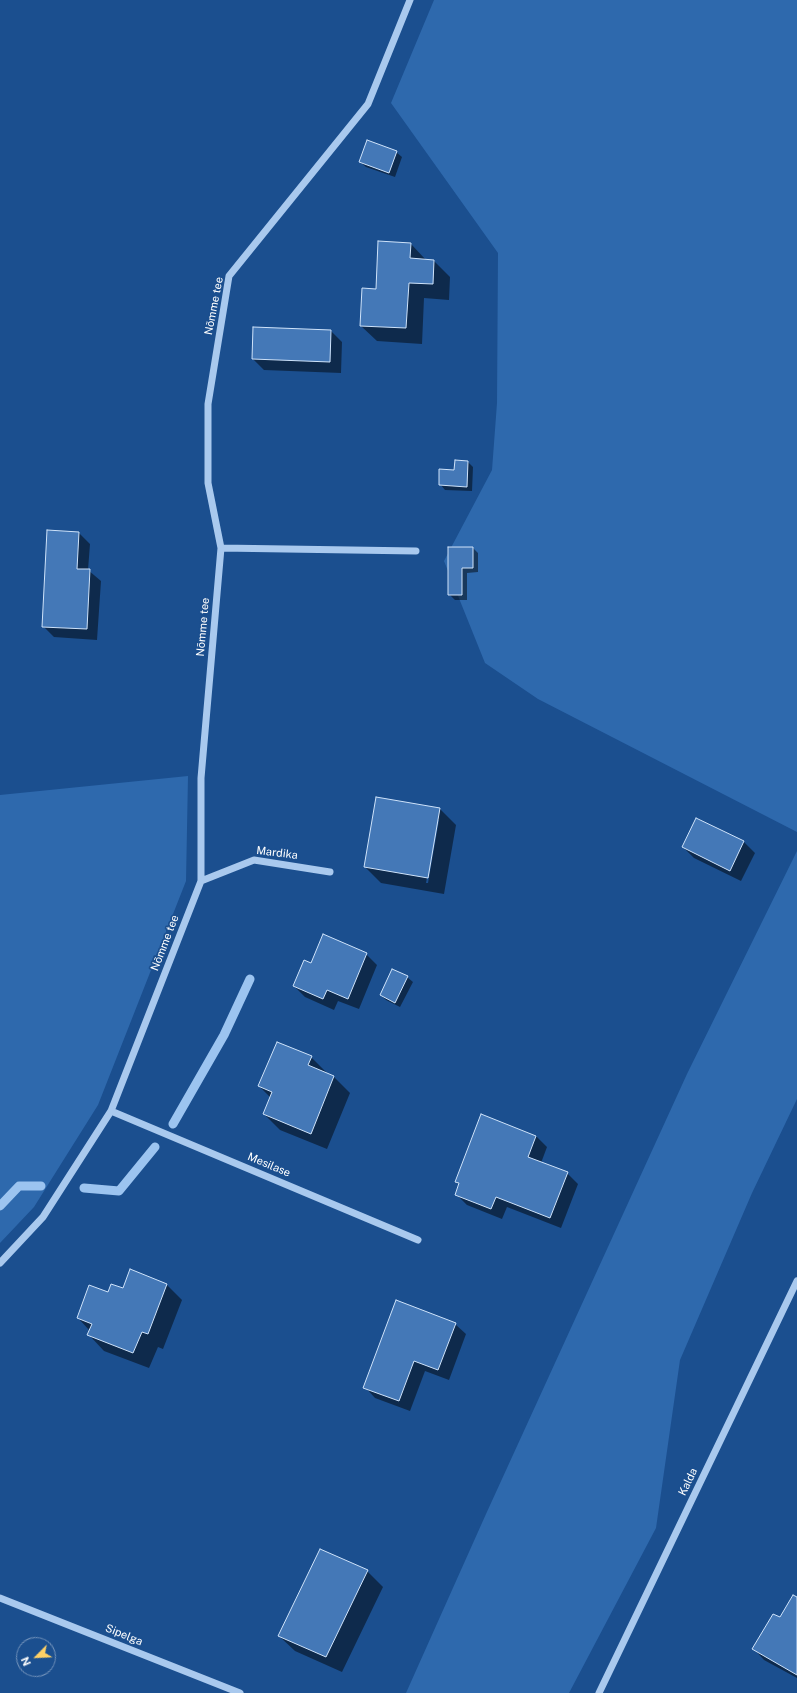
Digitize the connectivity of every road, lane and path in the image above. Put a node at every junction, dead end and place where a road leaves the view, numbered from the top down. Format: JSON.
{"nodes":[{"id":1,"x":410,"y":0,"type":"edge"},
{"id":2,"x":221,"y":548,"type":"junction"},
{"id":3,"x":416,"y":551,"type":"dead end"},
{"id":4,"x":330,"y":872,"type":"dead end"},
{"id":5,"x":201,"y":880,"type":"junction"},
{"id":6,"x":111,"y":1111,"type":"junction"},
{"id":7,"x":418,"y":1240,"type":"dead end"},
{"id":8,"x":0,"y":1263,"type":"edge"},
{"id":9,"x":797,"y":1281,"type":"edge"},
{"id":10,"x":0,"y":1598,"type":"edge"},
{"id":11,"x":240,"y":1693,"type":"edge"},
{"id":12,"x":599,"y":1693,"type":"edge"}],
"edges":[{"from":1,"to":2,"type":"street","name":"Nõmme tee"},
{"from":2,"to":3,"type":"street"},
{"from":2,"to":5,"type":"street","name":"Nõmme tee"},
{"from":4,"to":5,"type":"street","name":"Mardika"},
{"from":5,"to":6,"type":"street","name":"Nõmme tee"},
{"from":6,"to":7,"type":"street","name":"Mesilase"},
{"from":6,"to":8,"type":"street","name":"Nõmme tee"},
{"from":9,"to":12,"type":"street","name":"Kalda"},
{"from":10,"to":11,"type":"street","name":"Sipelga"}]}
